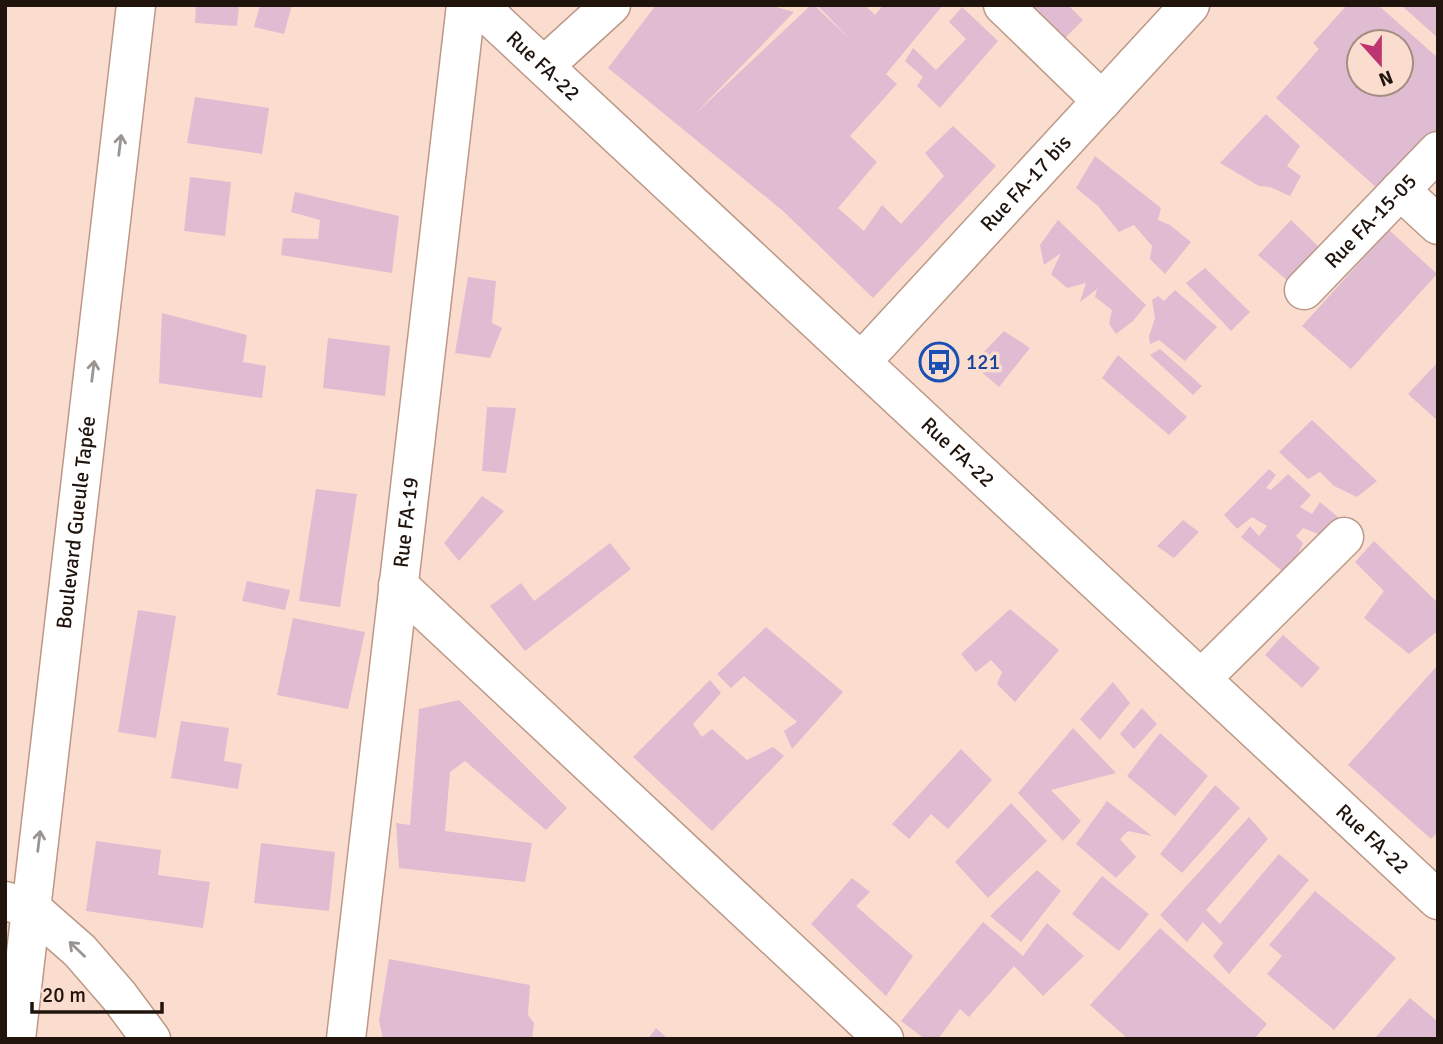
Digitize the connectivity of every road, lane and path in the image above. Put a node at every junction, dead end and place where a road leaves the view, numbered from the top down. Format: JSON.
{"nodes":[{"id":1,"x":136,"y":5,"type":"edge"},
{"id":2,"x":466,"y":5,"type":"edge"},
{"id":3,"x":478,"y":5,"type":"edge"},
{"id":4,"x":611,"y":5,"type":"edge"},
{"id":5,"x":1003,"y":5,"type":"edge"},
{"id":6,"x":1190,"y":5,"type":"edge"},
{"id":7,"x":544,"y":66,"type":"junction"},
{"id":8,"x":1102,"y":101,"type":"junction"},
{"id":9,"x":1438,"y":151,"type":"edge"},
{"id":10,"x":1400,"y":190,"type":"junction"},
{"id":11,"x":1438,"y":225,"type":"edge"},
{"id":12,"x":1304,"y":290,"type":"dead end"},
{"id":13,"x":861,"y":362,"type":"junction"},
{"id":14,"x":1344,"y":537,"type":"dead end"},
{"id":15,"x":398,"y":585,"type":"junction"},
{"id":16,"x":1201,"y":679,"type":"junction"},
{"id":17,"x":1438,"y":900,"type":"edge"},
{"id":18,"x":18,"y":905,"type":"edge"},
{"id":19,"x":16,"y":1039,"type":"edge"},
{"id":20,"x":151,"y":1039,"type":"edge"},
{"id":21,"x":346,"y":1039,"type":"edge"},
{"id":22,"x":884,"y":1039,"type":"edge"}],
"edges":[{"from":18,"to":1,"type":"street","name":"Boulevard Gueule Tapée","one_way":true},
{"from":2,"to":15,"type":"street","name":"Rue FA-19"},
{"from":3,"to":7,"type":"street","name":"Rue FA-22"},
{"from":4,"to":7,"type":"street"},
{"from":5,"to":8,"type":"street"},
{"from":6,"to":8,"type":"street","name":"Rue FA-17 bis"},
{"from":7,"to":13,"type":"street","name":"Rue FA-22"},
{"from":8,"to":13,"type":"street","name":"Rue FA-17 bis"},
{"from":9,"to":10,"type":"street","name":"Rue FA-15-05"},
{"from":10,"to":11,"type":"street"},
{"from":10,"to":12,"type":"street","name":"Rue FA-15-05"},
{"from":13,"to":16,"type":"street","name":"Rue FA-22"},
{"from":14,"to":16,"type":"street"},
{"from":15,"to":21,"type":"street","name":"Rue FA-19"},
{"from":15,"to":22,"type":"street"},
{"from":16,"to":17,"type":"street","name":"Rue FA-22"},
{"from":18,"to":19,"type":"street","name":"Boulevard Gueule Tapée"},
{"from":20,"to":18,"type":"street","one_way":true}]}
